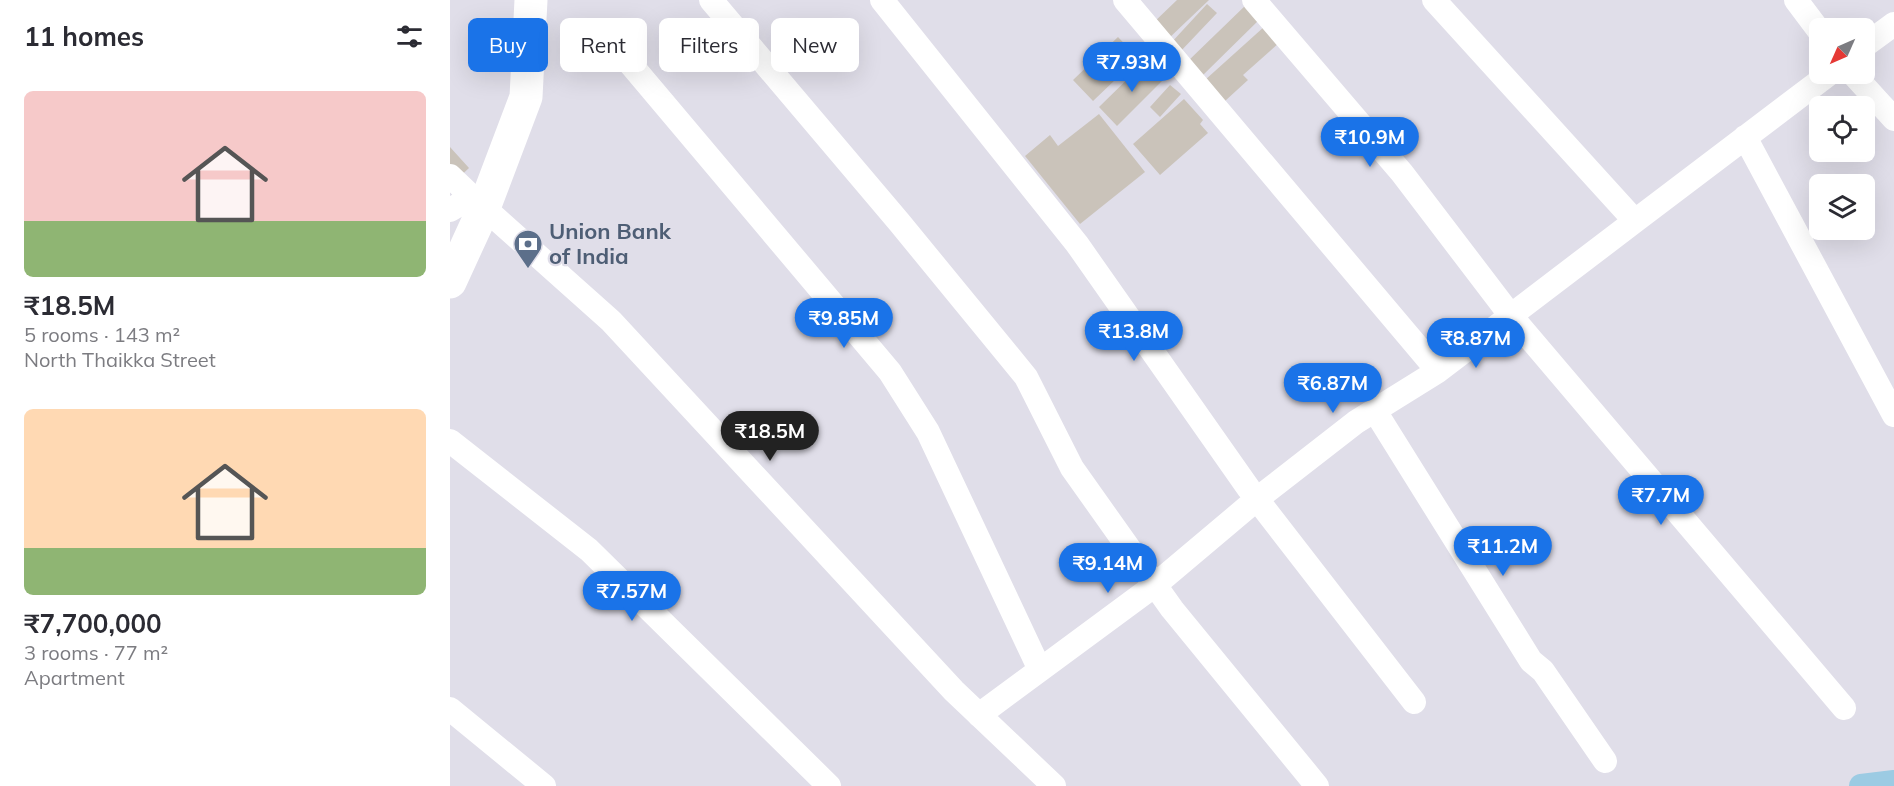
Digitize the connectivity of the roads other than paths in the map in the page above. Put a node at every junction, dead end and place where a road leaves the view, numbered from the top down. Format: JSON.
{"nodes":[{"id":1,"x":531,"y":0,"type":"edge"},
{"id":2,"x":711,"y":0,"type":"edge"},
{"id":3,"x":882,"y":0,"type":"edge"},
{"id":4,"x":1125,"y":0,"type":"edge"},
{"id":5,"x":1254,"y":0,"type":"edge"},
{"id":6,"x":1434,"y":0,"type":"edge"},
{"id":7,"x":1796,"y":0,"type":"edge"},
{"id":8,"x":1810,"y":18,"type":"edge"},
{"id":9,"x":1894,"y":24,"type":"edge"},
{"id":10,"x":1875,"y":38,"type":"edge"},
{"id":11,"x":637,"y":72,"type":"edge"},
{"id":12,"x":1815,"y":84,"type":"edge"},
{"id":13,"x":1862,"y":84,"type":"edge"},
{"id":14,"x":1894,"y":119,"type":"edge"},
{"id":15,"x":1744,"y":137,"type":"junction"},
{"id":16,"x":450,"y":176,"type":"edge"},
{"id":17,"x":478,"y":203,"type":"junction"},
{"id":18,"x":450,"y":210,"type":"edge"},
{"id":19,"x":1635,"y":221,"type":"junction"},
{"id":20,"x":450,"y":282,"type":"edge"},
{"id":21,"x":1511,"y":316,"type":"junction"},
{"id":22,"x":1438,"y":371,"type":"junction"},
{"id":23,"x":1374,"y":411,"type":"junction"},
{"id":24,"x":1894,"y":415,"type":"edge"},
{"id":25,"x":450,"y":441,"type":"edge"},
{"id":26,"x":1257,"y":498,"type":"junction"},
{"id":27,"x":1155,"y":585,"type":"junction"},
{"id":28,"x":1040,"y":670,"type":"junction"},
{"id":29,"x":1414,"y":702,"type":"dead end"},
{"id":30,"x":1844,"y":708,"type":"dead end"},
{"id":31,"x":450,"y":709,"type":"edge"},
{"id":32,"x":979,"y":715,"type":"junction"},
{"id":33,"x":1605,"y":761,"type":"dead end"},
{"id":34,"x":544,"y":786,"type":"edge"},
{"id":35,"x":829,"y":786,"type":"edge"},
{"id":36,"x":1054,"y":786,"type":"edge"},
{"id":37,"x":1317,"y":786,"type":"edge"}],
"edges":[{"from":1,"to":17,"type":"main road"},
{"from":2,"to":27,"type":"street"},
{"from":3,"to":26,"type":"street"},
{"from":4,"to":22,"type":"street"},
{"from":5,"to":21,"type":"street"},
{"from":6,"to":19,"type":"street"},
{"from":7,"to":8,"type":"street"},
{"from":9,"to":10,"type":"street"},
{"from":11,"to":28,"type":"street"},
{"from":12,"to":15,"type":"street"},
{"from":13,"to":14,"type":"street"},
{"from":15,"to":19,"type":"street"},
{"from":15,"to":24,"type":"street"},
{"from":16,"to":17,"type":"street"},
{"from":17,"to":18,"type":"street"},
{"from":17,"to":20,"type":"main road"},
{"from":17,"to":32,"type":"street"},
{"from":19,"to":21,"type":"street"},
{"from":21,"to":22,"type":"street"},
{"from":21,"to":30,"type":"street"},
{"from":22,"to":23,"type":"street"},
{"from":23,"to":26,"type":"street"},
{"from":23,"to":33,"type":"street"},
{"from":25,"to":35,"type":"street"},
{"from":26,"to":27,"type":"street"},
{"from":26,"to":29,"type":"street"},
{"from":27,"to":28,"type":"street"},
{"from":27,"to":37,"type":"street"},
{"from":28,"to":32,"type":"street"},
{"from":31,"to":34,"type":"street"},
{"from":32,"to":36,"type":"street"}]}
